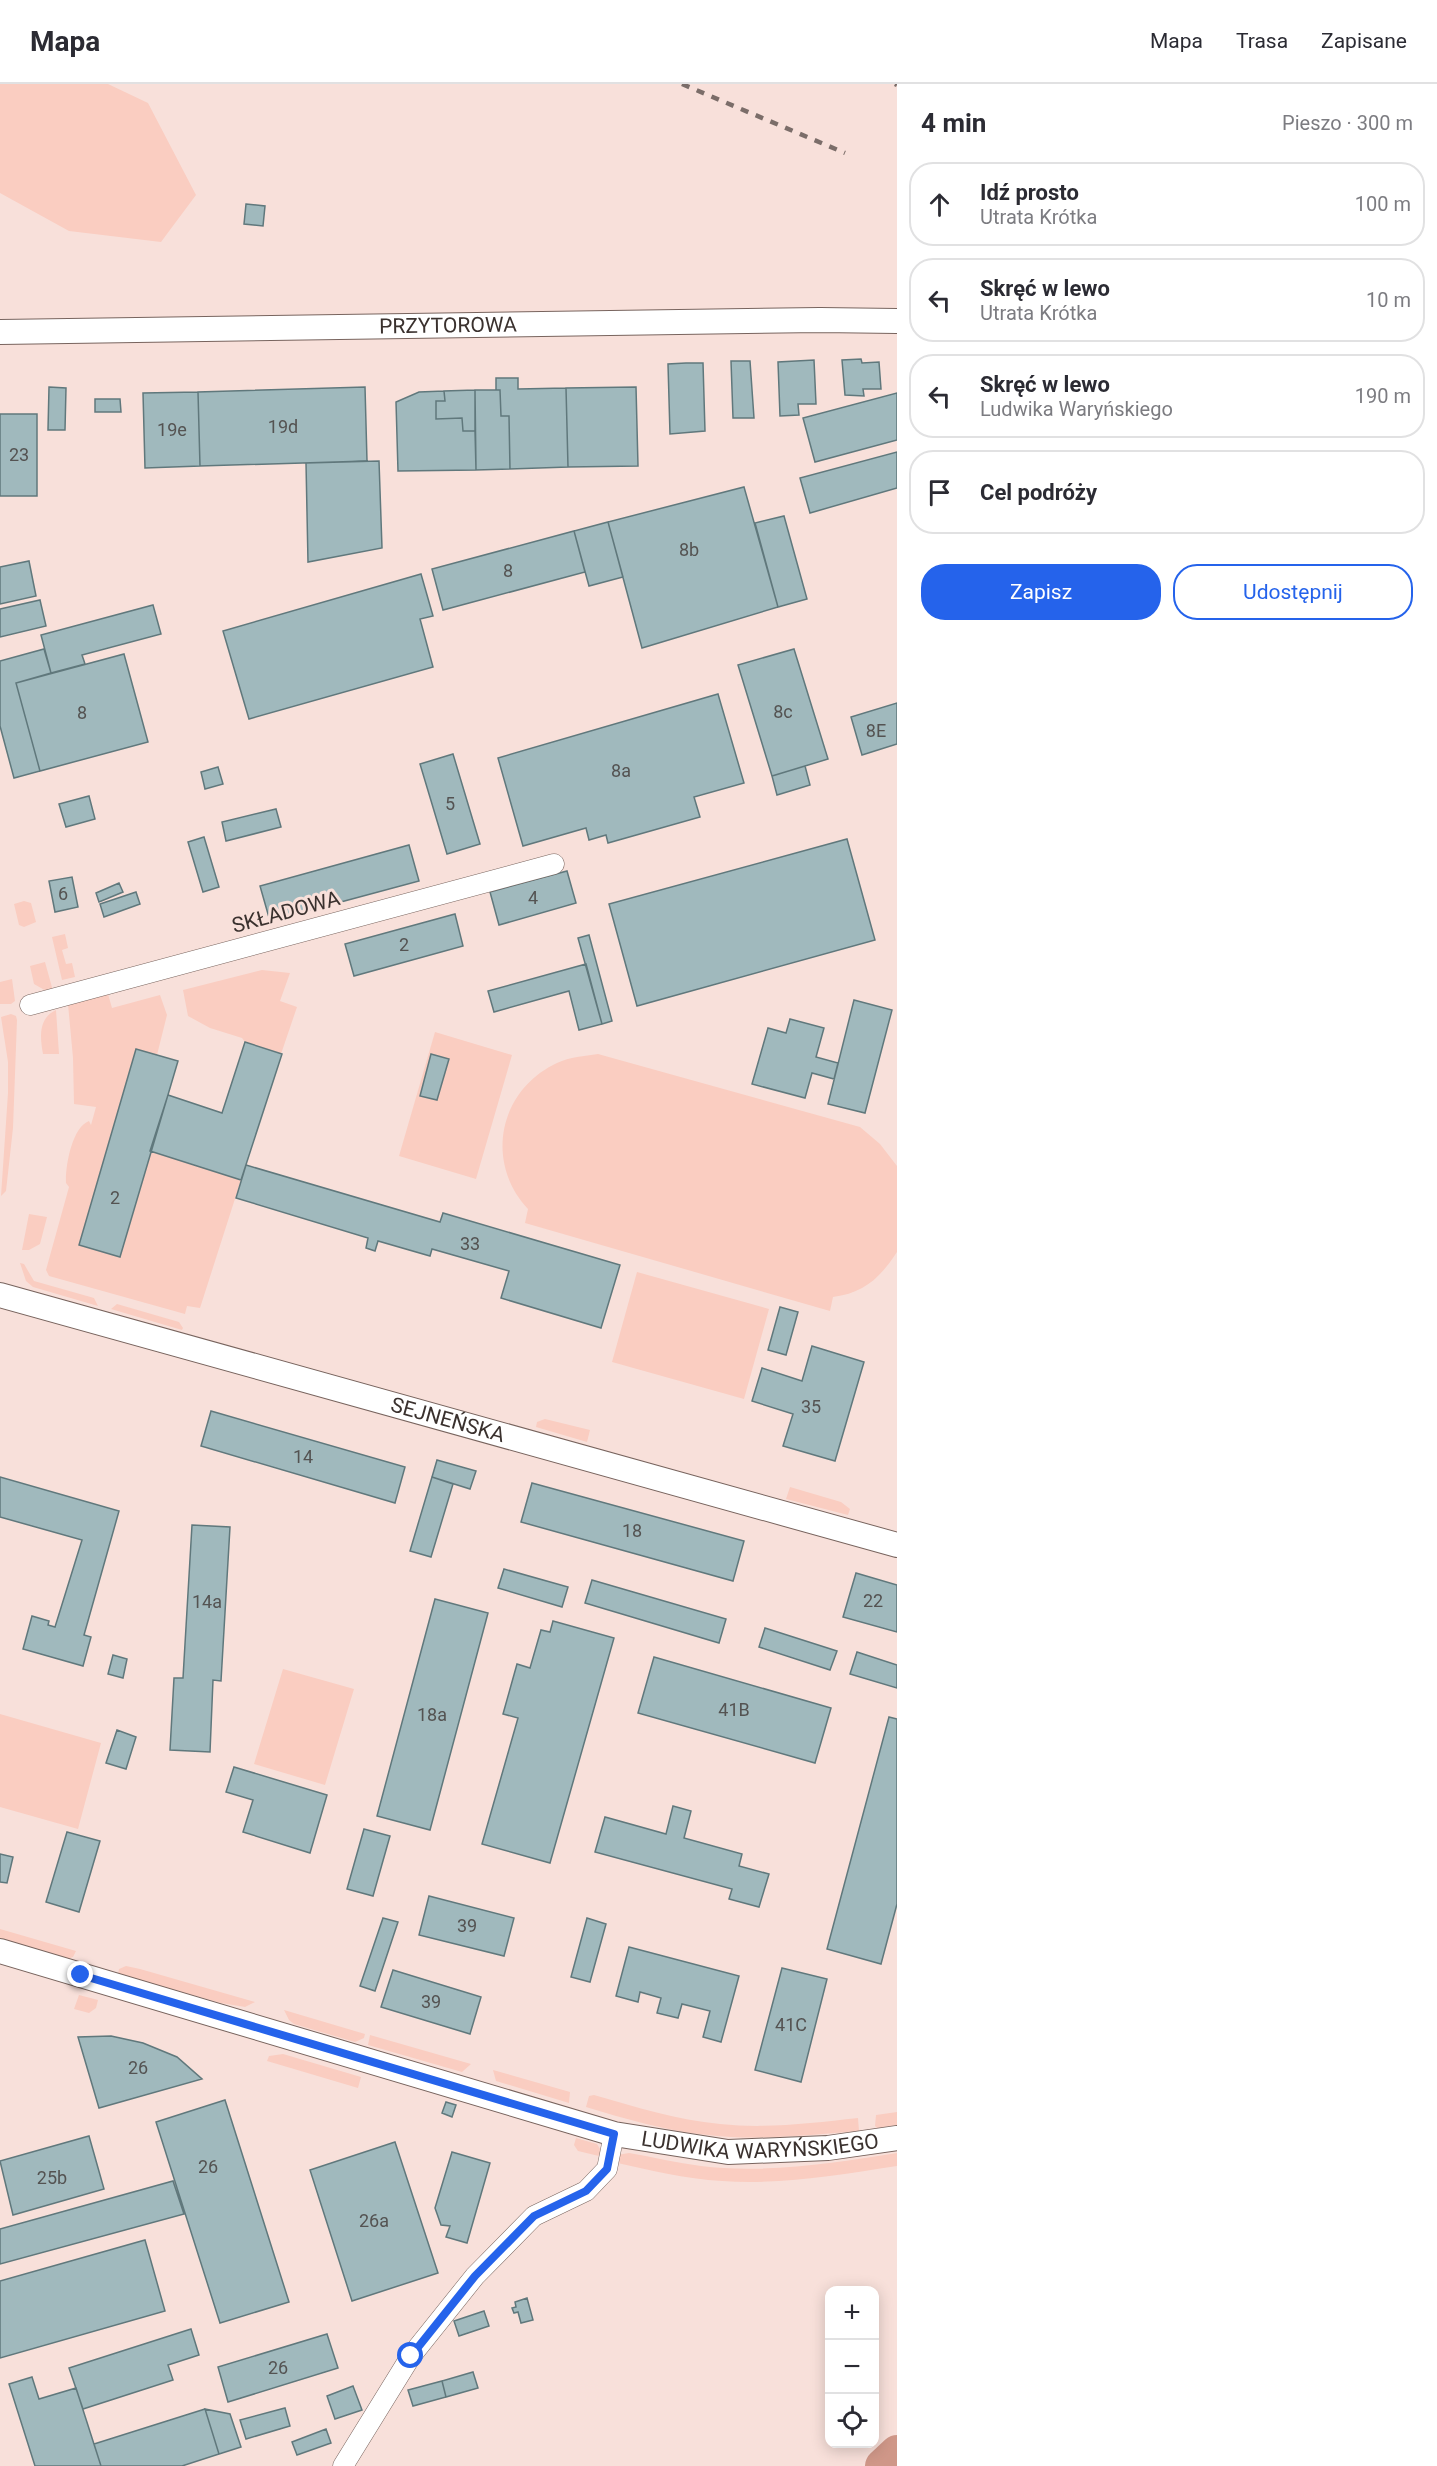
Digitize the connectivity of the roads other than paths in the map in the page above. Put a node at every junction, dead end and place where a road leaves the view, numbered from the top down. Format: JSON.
{"nodes":[{"id":1,"x":897,"y":321,"type":"edge"},
{"id":2,"x":0,"y":332,"type":"edge"},
{"id":3,"x":554,"y":864,"type":"dead end"},
{"id":4,"x":30,"y":1005,"type":"dead end"},
{"id":5,"x":0,"y":1295,"type":"edge"},
{"id":6,"x":897,"y":1545,"type":"edge"},
{"id":7,"x":0,"y":1951,"type":"edge"},
{"id":8,"x":614,"y":2134,"type":"junction"},
{"id":9,"x":897,"y":2138,"type":"edge"},
{"id":10,"x":343,"y":2466,"type":"edge"}],
"edges":[{"from":1,"to":2,"type":"street","name":"PRZYTOROWA"},
{"from":3,"to":4,"type":"street","name":"SKŁADOWA"},
{"from":5,"to":6,"type":"street","name":"SEJNEŃSKA"},
{"from":7,"to":8,"type":"street","name":"LUDWIKA WARYŃSKIEGO"},
{"from":8,"to":9,"type":"street","name":"LUDWIKA WARYŃSKIEGO"},
{"from":8,"to":10,"type":"street"}]}
